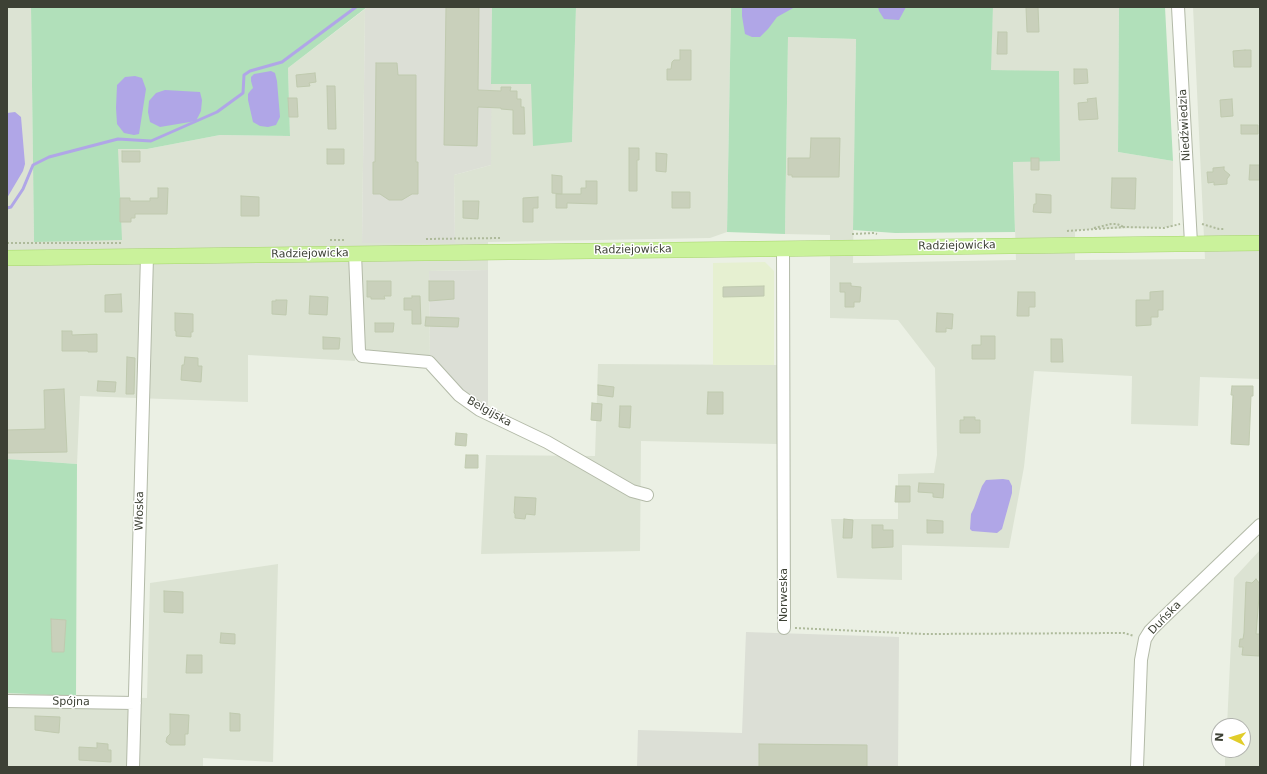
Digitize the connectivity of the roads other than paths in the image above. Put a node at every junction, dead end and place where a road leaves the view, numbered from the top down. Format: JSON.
{"nodes":[{"id":1,"x":1178,"y":7,"type":"edge"},
{"id":2,"x":1191,"y":243,"type":"junction"},
{"id":3,"x":1260,"y":243,"type":"edge"},
{"id":4,"x":783,"y":248,"type":"junction"},
{"id":5,"x":355,"y":254,"type":"junction"},
{"id":6,"x":148,"y":256,"type":"junction"},
{"id":7,"x":7,"y":258,"type":"edge"},
{"id":8,"x":647,"y":495,"type":"dead end"},
{"id":9,"x":1260,"y":525,"type":"edge"},
{"id":10,"x":784,"y":628,"type":"road end"},
{"id":11,"x":7,"y":701,"type":"edge"},
{"id":12,"x":135,"y":703,"type":"junction"},
{"id":13,"x":133,"y":767,"type":"edge"},
{"id":14,"x":1137,"y":767,"type":"edge"}],
"edges":[{"from":1,"to":2,"type":"street","name":"Niedźwiedzia"},
{"from":2,"to":3,"type":"main road","name":"Radziejowicka"},
{"from":2,"to":4,"type":"main road","name":"Radziejowicka"},
{"from":4,"to":5,"type":"main road","name":"Radziejowicka"},
{"from":4,"to":10,"type":"street","name":"Norweska"},
{"from":5,"to":6,"type":"main road","name":"Radziejowicka"},
{"from":5,"to":8,"type":"street","name":"Belgijska"},
{"from":6,"to":7,"type":"main road","name":"Radziejowicka"},
{"from":6,"to":12,"type":"street","name":"Włoska"},
{"from":9,"to":14,"type":"street","name":"Duńska"},
{"from":11,"to":12,"type":"street","name":"Spójna"},
{"from":12,"to":13,"type":"street","name":"Włoska"}]}
